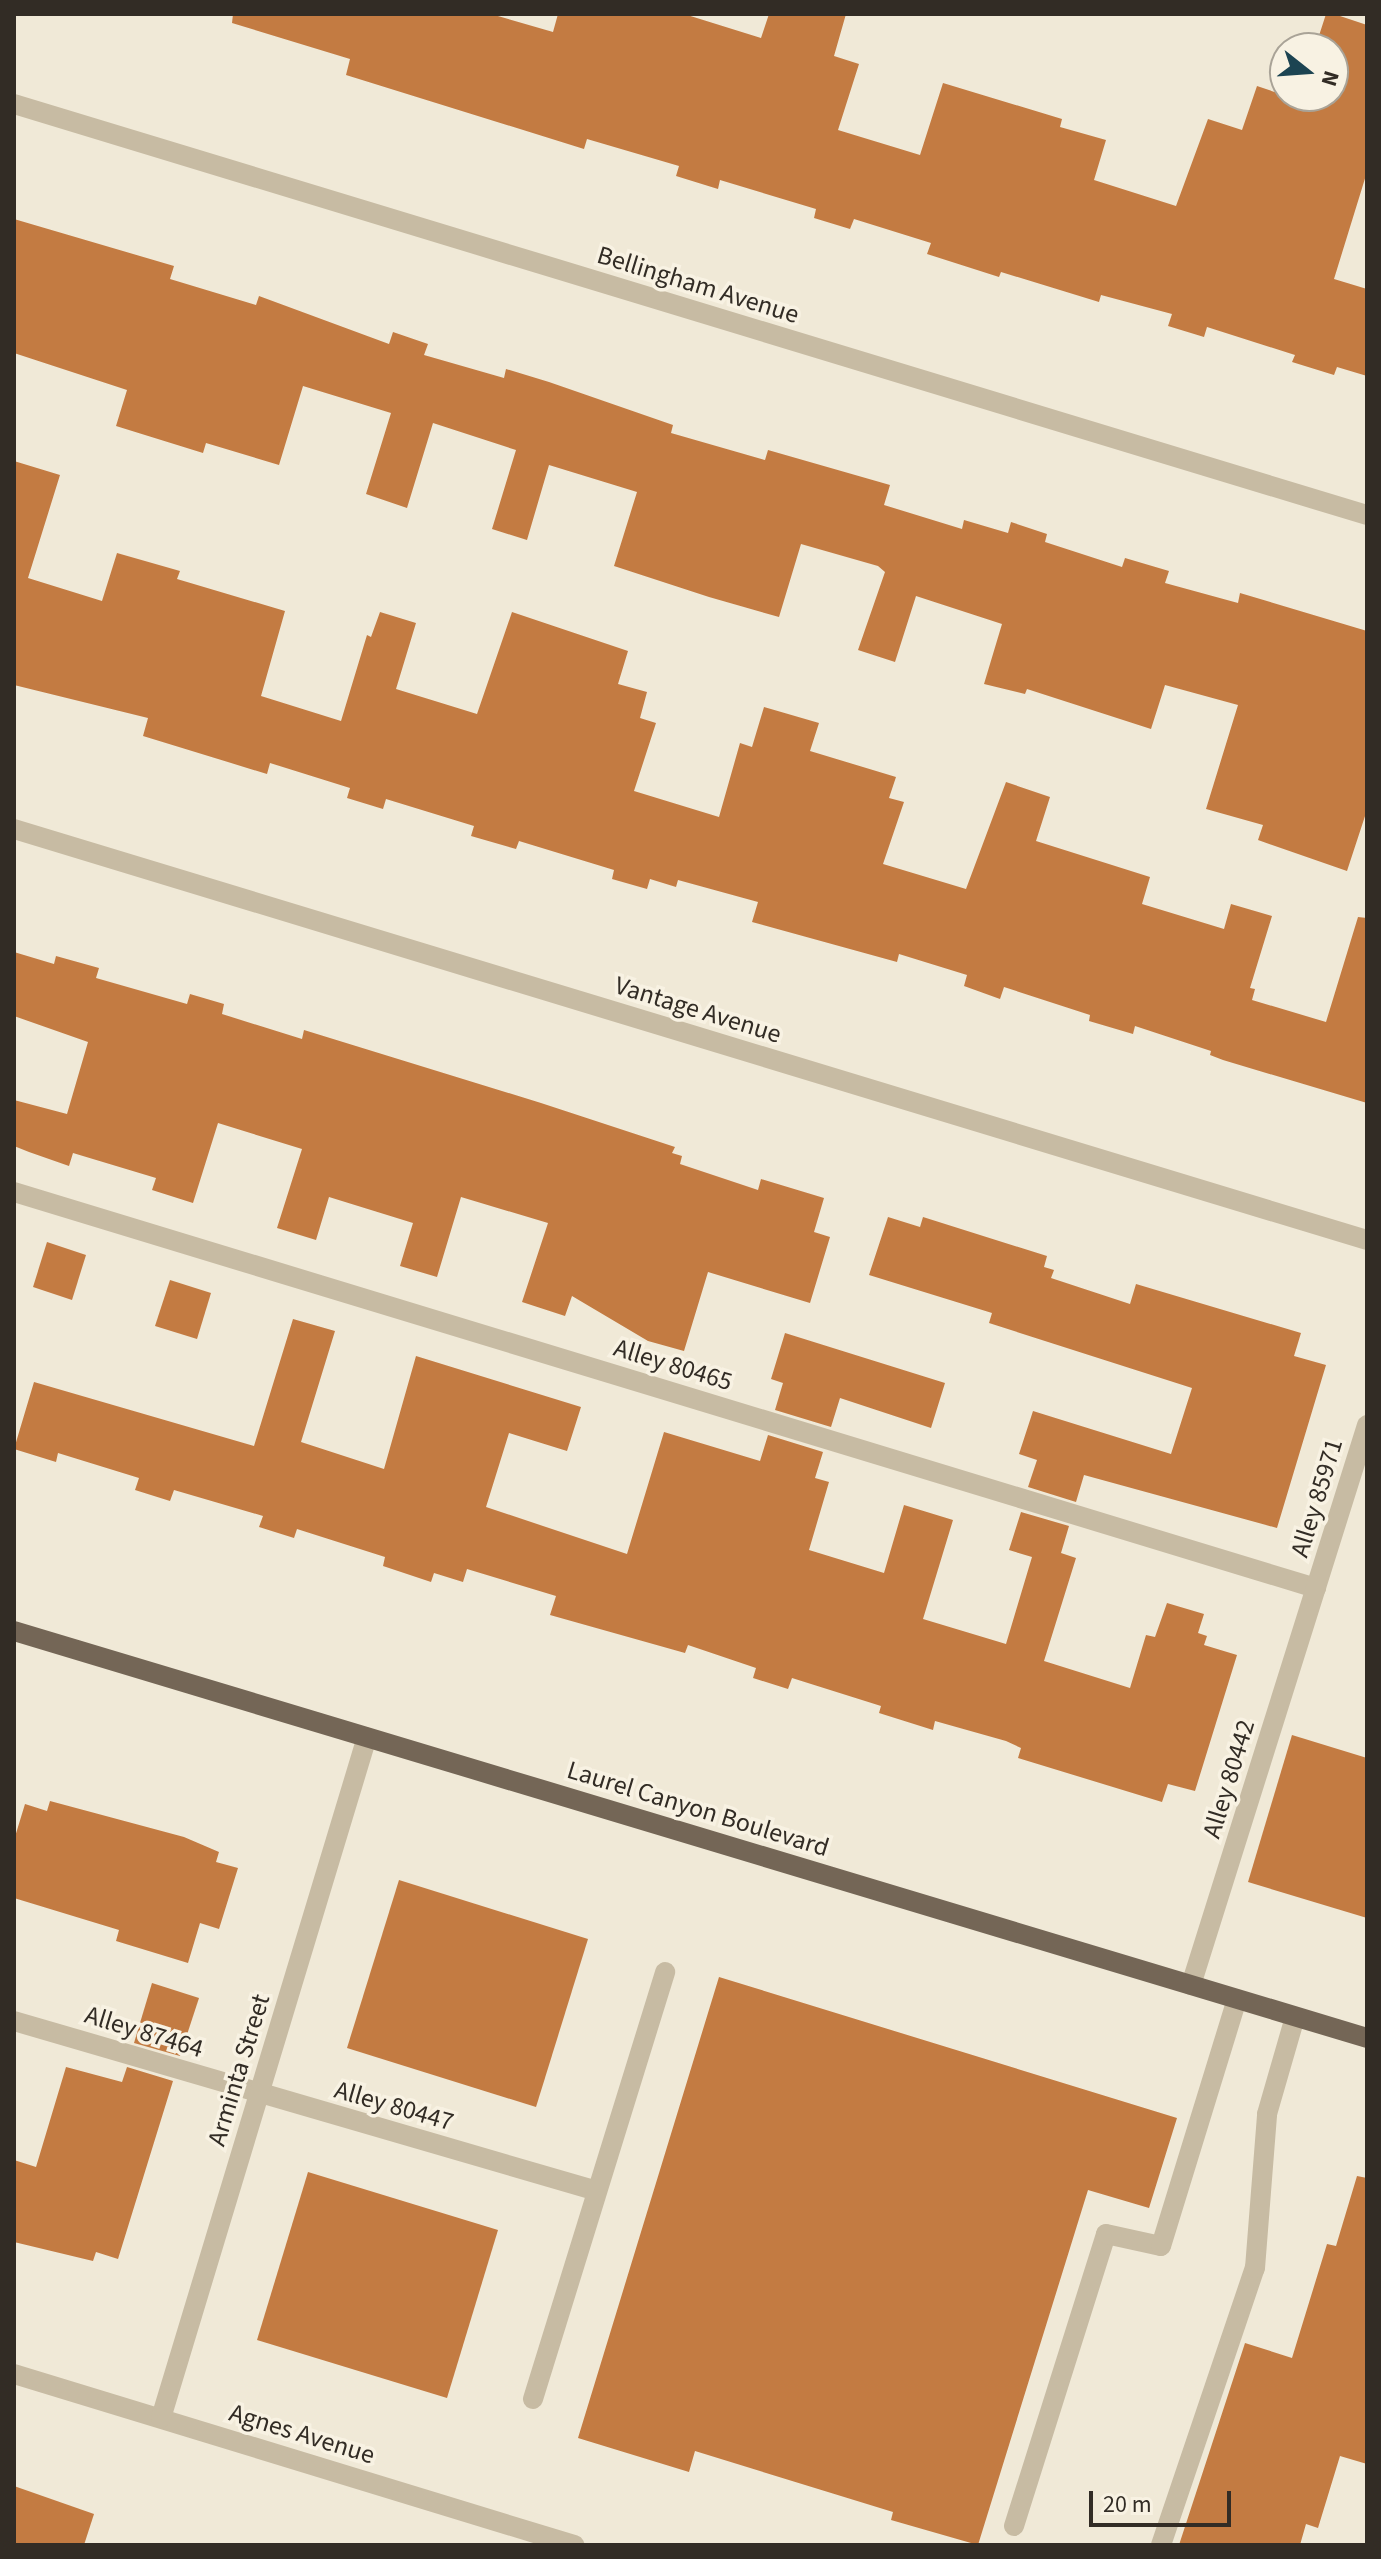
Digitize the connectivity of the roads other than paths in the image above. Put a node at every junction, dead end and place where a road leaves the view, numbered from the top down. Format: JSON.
{"nodes":[{"id":1,"x":14,"y":104,"type":"edge"},
{"id":2,"x":1367,"y":515,"type":"edge"},
{"id":3,"x":14,"y":829,"type":"edge"},
{"id":4,"x":14,"y":1192,"type":"edge"},
{"id":5,"x":1367,"y":1240,"type":"edge"},
{"id":6,"x":1367,"y":1425,"type":"edge"},
{"id":7,"x":1316,"y":1588,"type":"junction"},
{"id":8,"x":14,"y":1631,"type":"edge"},
{"id":9,"x":367,"y":1737,"type":"junction"},
{"id":10,"x":665,"y":1972,"type":"dead end"},
{"id":11,"x":1191,"y":1985,"type":"junction"},
{"id":12,"x":1237,"y":1999,"type":"junction"},
{"id":13,"x":1295,"y":2017,"type":"junction"},
{"id":14,"x":14,"y":2021,"type":"edge"},
{"id":15,"x":1367,"y":2038,"type":"edge"},
{"id":16,"x":259,"y":2094,"type":"junction"},
{"id":17,"x":597,"y":2191,"type":"junction"},
{"id":18,"x":14,"y":2374,"type":"edge"},
{"id":19,"x":533,"y":2399,"type":"dead end"},
{"id":20,"x":161,"y":2418,"type":"junction"},
{"id":21,"x":1014,"y":2526,"type":"dead end"},
{"id":22,"x":574,"y":2545,"type":"edge"},
{"id":23,"x":1161,"y":2545,"type":"edge"}],
"edges":[{"from":1,"to":2,"type":"street","name":"Bellingham Avenue"},
{"from":3,"to":5,"type":"street","name":"Vantage Avenue"},
{"from":4,"to":7,"type":"street","name":"Alley 80465"},
{"from":6,"to":7,"type":"street","name":"Alley 85971"},
{"from":7,"to":11,"type":"street","name":"Alley 80442"},
{"from":8,"to":9,"type":"main road","name":"Laurel Canyon Boulevard"},
{"from":9,"to":11,"type":"main road","name":"Laurel Canyon Boulevard"},
{"from":9,"to":16,"type":"street","name":"Arminta Street"},
{"from":10,"to":17,"type":"street"},
{"from":11,"to":12,"type":"main road","name":"Laurel Canyon Boulevard"},
{"from":12,"to":13,"type":"main road","name":"Laurel Canyon Boulevard"},
{"from":12,"to":21,"type":"street"},
{"from":13,"to":15,"type":"main road","name":"Laurel Canyon Boulevard"},
{"from":13,"to":23,"type":"street"},
{"from":14,"to":16,"type":"street","name":"Alley 87464"},
{"from":16,"to":17,"type":"street","name":"Alley 80447"},
{"from":16,"to":20,"type":"street","name":"Arminta Street"},
{"from":17,"to":19,"type":"street"},
{"from":18,"to":20,"type":"street","name":"Agnes Avenue"},
{"from":20,"to":22,"type":"street","name":"Agnes Avenue"}]}
